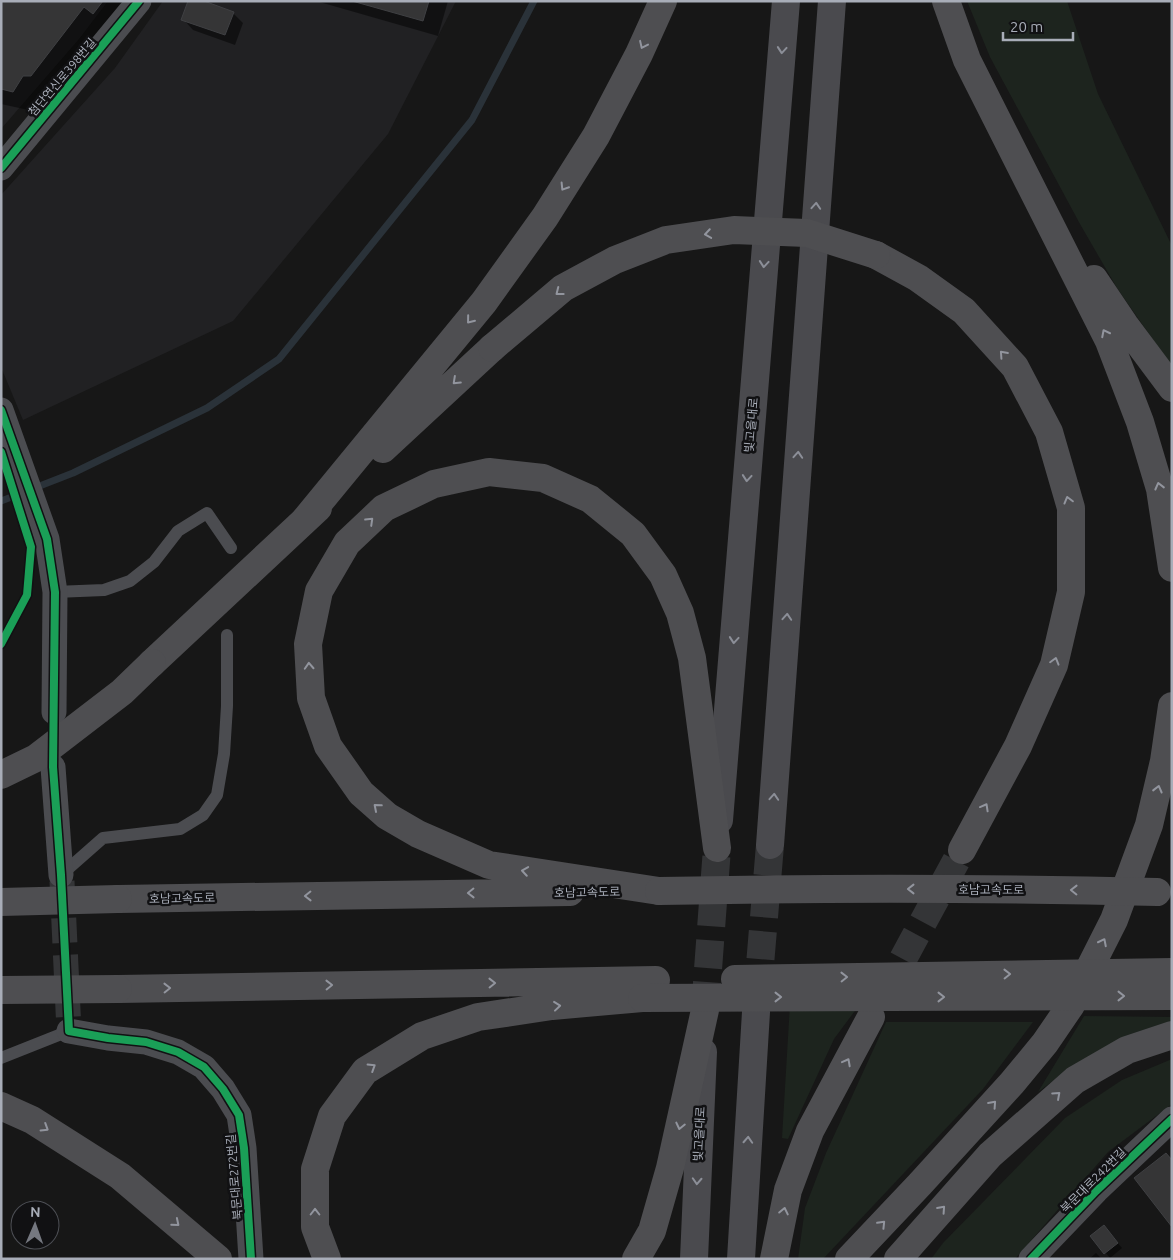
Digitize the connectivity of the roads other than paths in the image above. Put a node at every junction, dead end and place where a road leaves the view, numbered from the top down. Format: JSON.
{"nodes":[{"id":1,"x":139,"y":1,"type":"edge"},
{"id":2,"x":663,"y":1,"type":"edge"},
{"id":3,"x":786,"y":1,"type":"edge"},
{"id":4,"x":832,"y":1,"type":"edge"},
{"id":5,"x":946,"y":1,"type":"edge"},
{"id":6,"x":1,"y":168,"type":"edge"},
{"id":7,"x":1034,"y":191,"type":"junction"},
{"id":8,"x":1172,"y":388,"type":"edge"},
{"id":9,"x":5,"y":420,"type":"edge"},
{"id":10,"x":304,"y":521,"type":"junction"},
{"id":11,"x":231,"y":548,"type":"dead end"},
{"id":12,"x":1172,"y":568,"type":"edge"},
{"id":13,"x":55,"y":592,"type":"junction"},
{"id":14,"x":227,"y":635,"type":"dead end"},
{"id":15,"x":1172,"y":706,"type":"edge"},
{"id":16,"x":54,"y":712,"type":"dead end"},
{"id":17,"x":53,"y":767,"type":"dead end"},
{"id":18,"x":1,"y":775,"type":"edge"},
{"id":19,"x":770,"y":845,"type":"tunnel mouth"},
{"id":20,"x":717,"y":848,"type":"joint"},
{"id":21,"x":962,"y":850,"type":"tunnel mouth"},
{"id":22,"x":61,"y":875,"type":"joint"},
{"id":23,"x":660,"y":891,"type":"junction"},
{"id":24,"x":1164,"y":893,"type":"edge"},
{"id":25,"x":1,"y":902,"type":"edge"},
{"id":26,"x":1172,"y":972,"type":"edge"},
{"id":27,"x":649,"y":989,"type":"junction"},
{"id":28,"x":1,"y":990,"type":"edge"},
{"id":29,"x":1172,"y":996,"type":"edge"},
{"id":30,"x":705,"y":1010,"type":"joint"},
{"id":31,"x":756,"y":1012,"type":"tunnel mouth"},
{"id":32,"x":871,"y":1018,"type":"tunnel mouth"},
{"id":33,"x":69,"y":1031,"type":"joint"},
{"id":34,"x":1172,"y":1036,"type":"edge"},
{"id":35,"x":1,"y":1058,"type":"edge"},
{"id":36,"x":1,"y":1106,"type":"edge"},
{"id":37,"x":1172,"y":1119,"type":"edge"},
{"id":38,"x":218,"y":1259,"type":"edge"},
{"id":39,"x":251,"y":1259,"type":"edge"},
{"id":40,"x":327,"y":1259,"type":"edge"},
{"id":41,"x":636,"y":1259,"type":"edge"},
{"id":42,"x":694,"y":1259,"type":"edge"},
{"id":43,"x":741,"y":1259,"type":"edge"},
{"id":44,"x":774,"y":1259,"type":"edge"},
{"id":45,"x":848,"y":1259,"type":"edge"},
{"id":46,"x":898,"y":1259,"type":"edge"},
{"id":47,"x":1031,"y":1259,"type":"edge"}],
"edges":[{"from":1,"to":6,"type":"street","name":"첨단연신로398번길"},
{"from":2,"to":10,"type":"highway","one_way":true},
{"from":3,"to":20,"type":"main road","name":"빛고을대로","one_way":true},
{"from":19,"to":4,"type":"main road","one_way":true},
{"from":5,"to":7,"type":"highway"},
{"from":7,"to":8,"type":"highway"},
{"from":12,"to":7,"type":"highway","one_way":true},
{"from":9,"to":13,"type":"street"},
{"from":10,"to":18,"type":"highway","bridge":true},
{"from":21,"to":10,"type":"highway","one_way":true,"bridge":true},
{"from":11,"to":13,"type":"lane"},
{"from":13,"to":16,"type":"street"},
{"from":14,"to":22,"type":"lane"},
{"from":45,"to":15,"type":"highway","one_way":true},
{"from":17,"to":22,"type":"street"},
{"from":23,"to":20,"type":"highway","one_way":true},
{"from":24,"to":23,"type":"highway","name":"호남고속도로","one_way":true,"bridge":true},
{"from":23,"to":25,"type":"highway","name":"호남고속도로","one_way":true,"bridge":true},
{"from":27,"to":26,"type":"highway","one_way":true,"bridge":true},
{"from":28,"to":27,"type":"highway","one_way":true,"bridge":true},
{"from":27,"to":29,"type":"highway","one_way":true,"bridge":true},
{"from":40,"to":27,"type":"highway","one_way":true},
{"from":30,"to":41,"type":"highway","one_way":true},
{"from":30,"to":42,"type":"main road","name":"빛고을대로","one_way":true},
{"from":43,"to":31,"type":"main road","one_way":true},
{"from":44,"to":32,"type":"highway","one_way":true},
{"from":33,"to":35,"type":"lane"},
{"from":33,"to":39,"type":"street","name":"북문대로272번길"},
{"from":46,"to":34,"type":"highway","one_way":true},
{"from":36,"to":38,"type":"highway","one_way":true},
{"from":37,"to":47,"type":"street","name":"북문대로242번길"}]}
